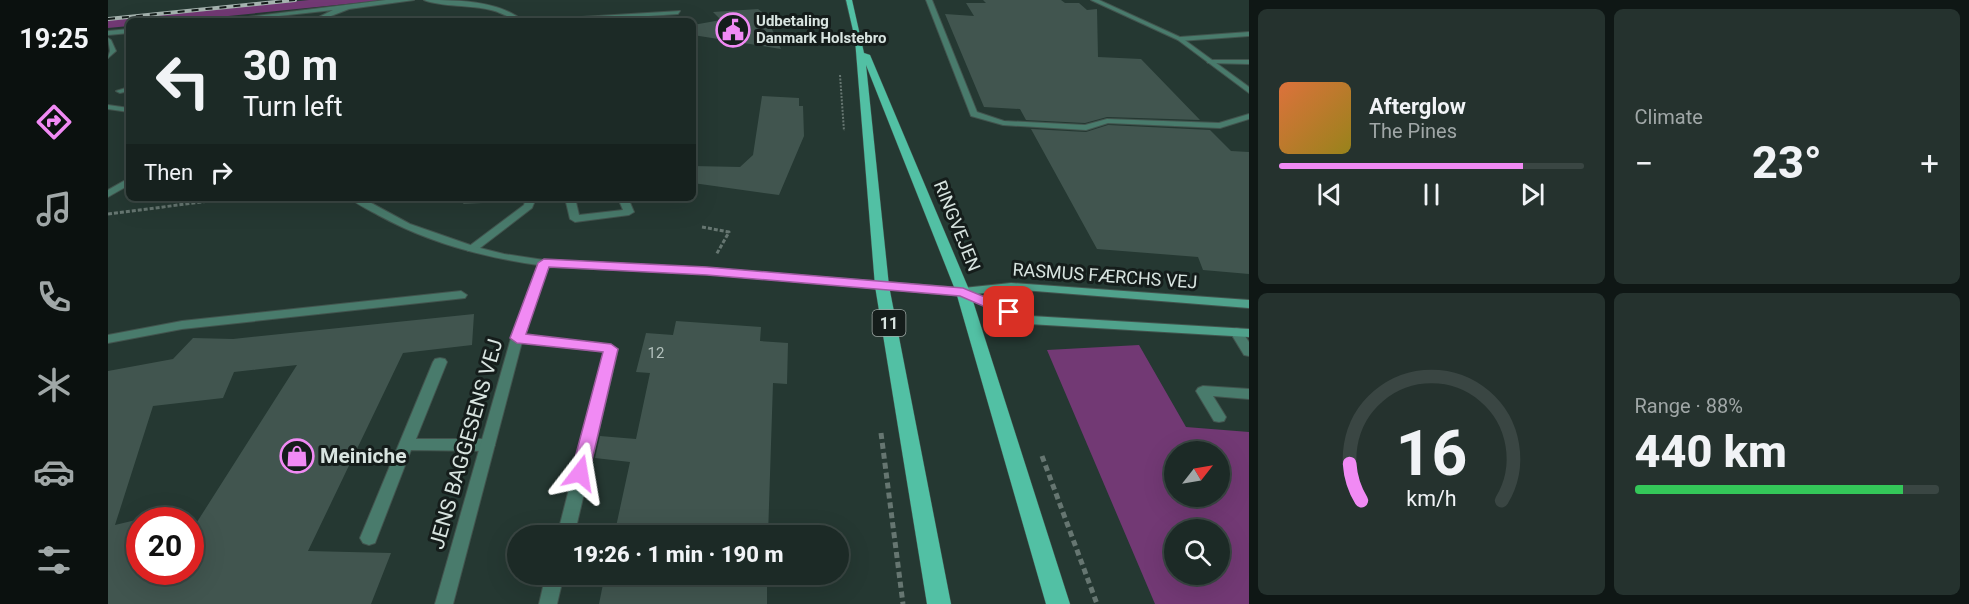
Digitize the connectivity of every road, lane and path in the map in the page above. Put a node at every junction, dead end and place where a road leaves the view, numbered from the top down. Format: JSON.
{"nodes":[{"id":1,"x":411,"y":0,"type":"edge"},
{"id":2,"x":427,"y":0,"type":"edge"},
{"id":3,"x":849,"y":0,"type":"edge"},
{"id":4,"x":929,"y":0,"type":"edge"},
{"id":5,"x":1094,"y":0,"type":"edge"},
{"id":6,"x":344,"y":7,"type":"junction"},
{"id":7,"x":678,"y":12,"type":"dead end"},
{"id":8,"x":245,"y":18,"type":"edge"},
{"id":9,"x":319,"y":18,"type":"edge"},
{"id":10,"x":518,"y":18,"type":"edge"},
{"id":11,"x":592,"y":18,"type":"edge"},
{"id":12,"x":126,"y":31,"type":"edge"},
{"id":13,"x":108,"y":33,"type":"edge"},
{"id":14,"x":1249,"y":34,"type":"edge"},
{"id":15,"x":859,"y":39,"type":"junction"},
{"id":16,"x":1180,"y":39,"type":"junction"},
{"id":17,"x":108,"y":40,"type":"edge"},
{"id":18,"x":108,"y":56,"type":"edge"},
{"id":19,"x":1210,"y":62,"type":"junction"},
{"id":20,"x":1249,"y":62,"type":"edge"},
{"id":21,"x":1249,"y":91,"type":"edge"},
{"id":22,"x":108,"y":107,"type":"edge"},
{"id":23,"x":126,"y":110,"type":"edge"},
{"id":24,"x":1249,"y":116,"type":"edge"},
{"id":25,"x":126,"y":183,"type":"edge"},
{"id":26,"x":108,"y":194,"type":"edge"},
{"id":27,"x":210,"y":201,"type":"edge"},
{"id":28,"x":360,"y":201,"type":"edge"},
{"id":29,"x":530,"y":201,"type":"edge"},
{"id":30,"x":571,"y":201,"type":"edge"},
{"id":31,"x":624,"y":201,"type":"edge"},
{"id":32,"x":108,"y":214,"type":"edge"},
{"id":33,"x":702,"y":226,"type":"dead end"},
{"id":34,"x":472,"y":249,"type":"junction"},
{"id":35,"x":544,"y":263,"type":"junction"},
{"id":36,"x":707,"y":271,"type":"junction"},
{"id":37,"x":882,"y":286,"type":"junction"},
{"id":38,"x":963,"y":292,"type":"junction"},
{"id":39,"x":460,"y":296,"type":"dead end"},
{"id":40,"x":1249,"y":304,"type":"edge"},
{"id":41,"x":1242,"y":333,"type":"edge"},
{"id":42,"x":517,"y":338,"type":"junction"},
{"id":43,"x":108,"y":339,"type":"edge"},
{"id":44,"x":1249,"y":352,"type":"edge"},
{"id":45,"x":440,"y":362,"type":"dead end"},
{"id":46,"x":1249,"y":394,"type":"edge"},
{"id":47,"x":1219,"y":417,"type":"dead end"},
{"id":48,"x":406,"y":444,"type":"junction"},
{"id":49,"x":487,"y":445,"type":"junction"},
{"id":50,"x":568,"y":525,"type":"edge"},
{"id":51,"x":369,"y":538,"type":"dead end"},
{"id":52,"x":552,"y":585,"type":"edge"},
{"id":53,"x":444,"y":604,"type":"edge"},
{"id":54,"x":548,"y":604,"type":"edge"},
{"id":55,"x":939,"y":604,"type":"edge"},
{"id":56,"x":1058,"y":604,"type":"edge"}],
"edges":[{"from":1,"to":6,"type":"street"},
{"from":2,"to":10,"type":"street"},
{"from":3,"to":15,"type":"main road","name":"RINGVEJEN","number":"11"},
{"from":4,"to":24,"type":"street"},
{"from":5,"to":16,"type":"street"},
{"from":6,"to":8,"type":"street"},
{"from":6,"to":9,"type":"street"},
{"from":7,"to":11,"type":"street"},
{"from":12,"to":13,"type":"street"},
{"from":14,"to":16,"type":"street"},
{"from":15,"to":37,"type":"main road","name":"RINGVEJEN","number":"11"},
{"from":15,"to":38,"type":"main road","name":"RINGVEJEN","number":"11"},
{"from":16,"to":19,"type":"street"},
{"from":17,"to":18,"type":"street"},
{"from":19,"to":20,"type":"street"},
{"from":19,"to":21,"type":"street"},
{"from":22,"to":23,"type":"street"},
{"from":25,"to":26,"type":"street"},
{"from":27,"to":32,"type":"path"},
{"from":28,"to":34,"type":"street"},
{"from":29,"to":34,"type":"street"},
{"from":30,"to":31,"type":"street"},
{"from":33,"to":36,"type":"path"},
{"from":34,"to":35,"type":"street"},
{"from":35,"to":36,"type":"street"},
{"from":35,"to":42,"type":"street","name":"JENS BAGGESENS VEJ"},
{"from":36,"to":37,"type":"street"},
{"from":37,"to":38,"type":"street"},
{"from":37,"to":55,"type":"main road","name":"RINGVEJEN","number":"11"},
{"from":38,"to":40,"type":"main road","name":"RASMUS FÆRCHS VEJ"},
{"from":38,"to":41,"type":"main road"},
{"from":38,"to":56,"type":"main road","name":"RINGVEJEN","number":"11"},
{"from":39,"to":43,"type":"street"},
{"from":41,"to":44,"type":"street"},
{"from":42,"to":49,"type":"street","name":"JENS BAGGESENS VEJ"},
{"from":42,"to":50,"type":"street"},
{"from":45,"to":48,"type":"street"},
{"from":46,"to":47,"type":"street"},
{"from":48,"to":49,"type":"street"},
{"from":48,"to":51,"type":"street"},
{"from":49,"to":53,"type":"street","name":"JENS BAGGESENS VEJ"},
{"from":52,"to":54,"type":"street"}]}
